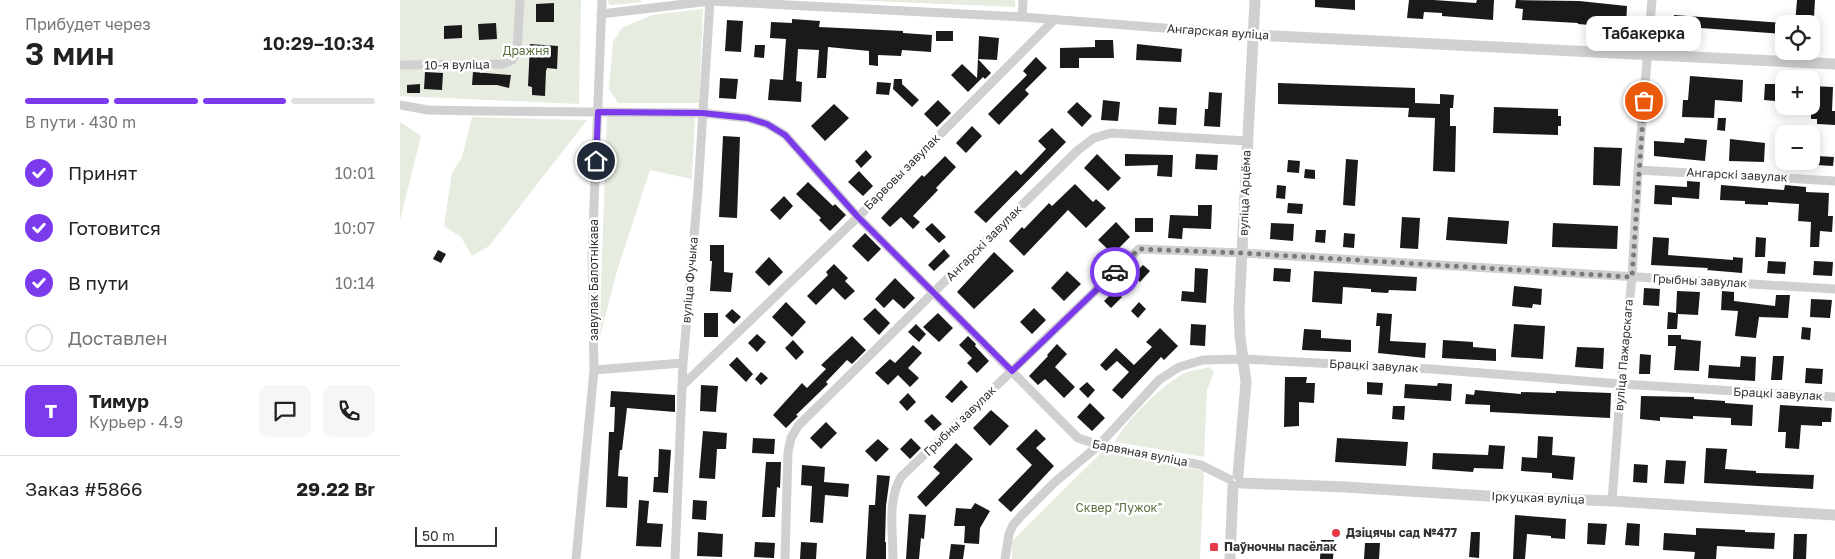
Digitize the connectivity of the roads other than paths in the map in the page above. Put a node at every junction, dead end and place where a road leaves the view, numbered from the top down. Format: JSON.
{"nodes":[{"id":1,"x":520,"y":0,"type":"edge"},
{"id":2,"x":602,"y":0,"type":"edge"},
{"id":3,"x":1023,"y":0,"type":"edge"},
{"id":4,"x":1255,"y":0,"type":"edge"},
{"id":5,"x":1652,"y":0,"type":"edge"},
{"id":6,"x":710,"y":1,"type":"edge"},
{"id":7,"x":601,"y":14,"type":"junction"},
{"id":8,"x":1022,"y":17,"type":"junction"},
{"id":9,"x":1055,"y":19,"type":"junction"},
{"id":10,"x":1254,"y":35,"type":"junction"},
{"id":11,"x":1648,"y":54,"type":"junction"},
{"id":12,"x":1835,"y":64,"type":"edge"},
{"id":13,"x":400,"y":65,"type":"edge"},
{"id":14,"x":400,"y":106,"type":"edge"},
{"id":15,"x":598,"y":112,"type":"junction"},
{"id":16,"x":702,"y":113,"type":"junction"},
{"id":17,"x":1247,"y":141,"type":"junction"},
{"id":18,"x":1638,"y":170,"type":"junction"},
{"id":19,"x":1835,"y":181,"type":"edge"},
{"id":20,"x":858,"y":217,"type":"junction"},
{"id":21,"x":1242,"y":253,"type":"junction"},
{"id":22,"x":1632,"y":277,"type":"junction"},
{"id":23,"x":1835,"y":289,"type":"edge"},
{"id":24,"x":934,"y":292,"type":"junction"},
{"id":25,"x":1243,"y":359,"type":"junction"},
{"id":26,"x":683,"y":363,"type":"junction"},
{"id":27,"x":594,"y":370,"type":"junction"},
{"id":28,"x":1012,"y":371,"type":"junction"},
{"id":29,"x":1621,"y":384,"type":"junction"},
{"id":30,"x":682,"y":386,"type":"junction"},
{"id":31,"x":1835,"y":397,"type":"edge"},
{"id":32,"x":1099,"y":446,"type":"junction"},
{"id":33,"x":1235,"y":481,"type":"junction"},
{"id":34,"x":1612,"y":500,"type":"junction"},
{"id":35,"x":1835,"y":514,"type":"edge"},
{"id":36,"x":576,"y":559,"type":"edge"},
{"id":37,"x":675,"y":559,"type":"edge"},
{"id":38,"x":785,"y":559,"type":"edge"},
{"id":39,"x":893,"y":559,"type":"edge"},
{"id":40,"x":1005,"y":559,"type":"edge"},
{"id":41,"x":1230,"y":559,"type":"edge"}],
"edges":[{"from":1,"to":13,"type":"street","name":"10-я вуліца"},
{"from":2,"to":7,"type":"street","name":"завулак Балотнікава"},
{"from":3,"to":8,"type":"street"},
{"from":4,"to":10,"type":"street","name":"вуліца Арцёма"},
{"from":5,"to":11,"type":"street","name":"вуліца Пажарскага"},
{"from":6,"to":7,"type":"street","name":"Ангарская вуліца"},
{"from":6,"to":8,"type":"street","name":"Ангарская вуліца"},
{"from":6,"to":16,"type":"street","name":"вуліца Фучыка"},
{"from":7,"to":15,"type":"street","name":"завулак Балотнікава"},
{"from":8,"to":9,"type":"street","name":"Ангарская вуліца"},
{"from":9,"to":10,"type":"street","name":"Ангарская вуліца"},
{"from":9,"to":20,"type":"street","name":"Барвовы завулак"},
{"from":10,"to":11,"type":"street","name":"Ангарская вуліца"},
{"from":10,"to":17,"type":"street","name":"вуліца Арцёма"},
{"from":11,"to":12,"type":"street","name":"Ангарская вуліца"},
{"from":11,"to":18,"type":"street","name":"вуліца Пажарскага"},
{"from":14,"to":15,"type":"street","name":"Барвяная вуліца"},
{"from":15,"to":16,"type":"street","name":"Барвяная вуліца"},
{"from":15,"to":27,"type":"street","name":"завулак Балотнікава"},
{"from":16,"to":20,"type":"street","name":"Барвяная вуліца"},
{"from":16,"to":26,"type":"street","name":"вуліца Фучыка"},
{"from":17,"to":21,"type":"street","name":"вуліца Арцёма"},
{"from":17,"to":24,"type":"street","name":"Ангарскі завулак"},
{"from":18,"to":19,"type":"street","name":"Ангарскі завулак"},
{"from":18,"to":22,"type":"street","name":"вуліца Пажарскага"},
{"from":20,"to":24,"type":"street","name":"Барвяная вуліца"},
{"from":20,"to":30,"type":"street","name":"Барвовы завулак"},
{"from":21,"to":22,"type":"street","name":"Грыбны завулак"},
{"from":21,"to":25,"type":"street","name":"вуліца Арцёма"},
{"from":21,"to":28,"type":"street","name":"Грыбны завулак"},
{"from":22,"to":23,"type":"street","name":"Грыбны завулак"},
{"from":22,"to":29,"type":"street","name":"вуліца Пажарскага"},
{"from":24,"to":28,"type":"street","name":"Барвяная вуліца"},
{"from":24,"to":38,"type":"street","name":"Ангарскі завулак"},
{"from":25,"to":29,"type":"street","name":"Брацкі завулак"},
{"from":25,"to":32,"type":"street","name":"Брацкі завулак"},
{"from":25,"to":33,"type":"street","name":"вуліца Арцёма"},
{"from":26,"to":27,"type":"street"},
{"from":26,"to":30,"type":"street","name":"вуліца Фучыка"},
{"from":27,"to":36,"type":"street","name":"завулак Балотнікава"},
{"from":28,"to":32,"type":"street","name":"Барвяная вуліца"},
{"from":28,"to":39,"type":"street","name":"Грыбны завулак"},
{"from":29,"to":31,"type":"street","name":"Брацкі завулак"},
{"from":29,"to":34,"type":"street","name":"вуліца Пажарскага"},
{"from":30,"to":37,"type":"street","name":"вуліца Фучыка"},
{"from":32,"to":33,"type":"street","name":"Барвяная вуліца"},
{"from":32,"to":40,"type":"street","name":"Брацкі завулак"},
{"from":33,"to":34,"type":"street","name":"Іркуцкая вуліца"},
{"from":33,"to":41,"type":"street","name":"вуліца Арцёма"},
{"from":34,"to":35,"type":"street","name":"Іркуцкая вуліца"}]}
